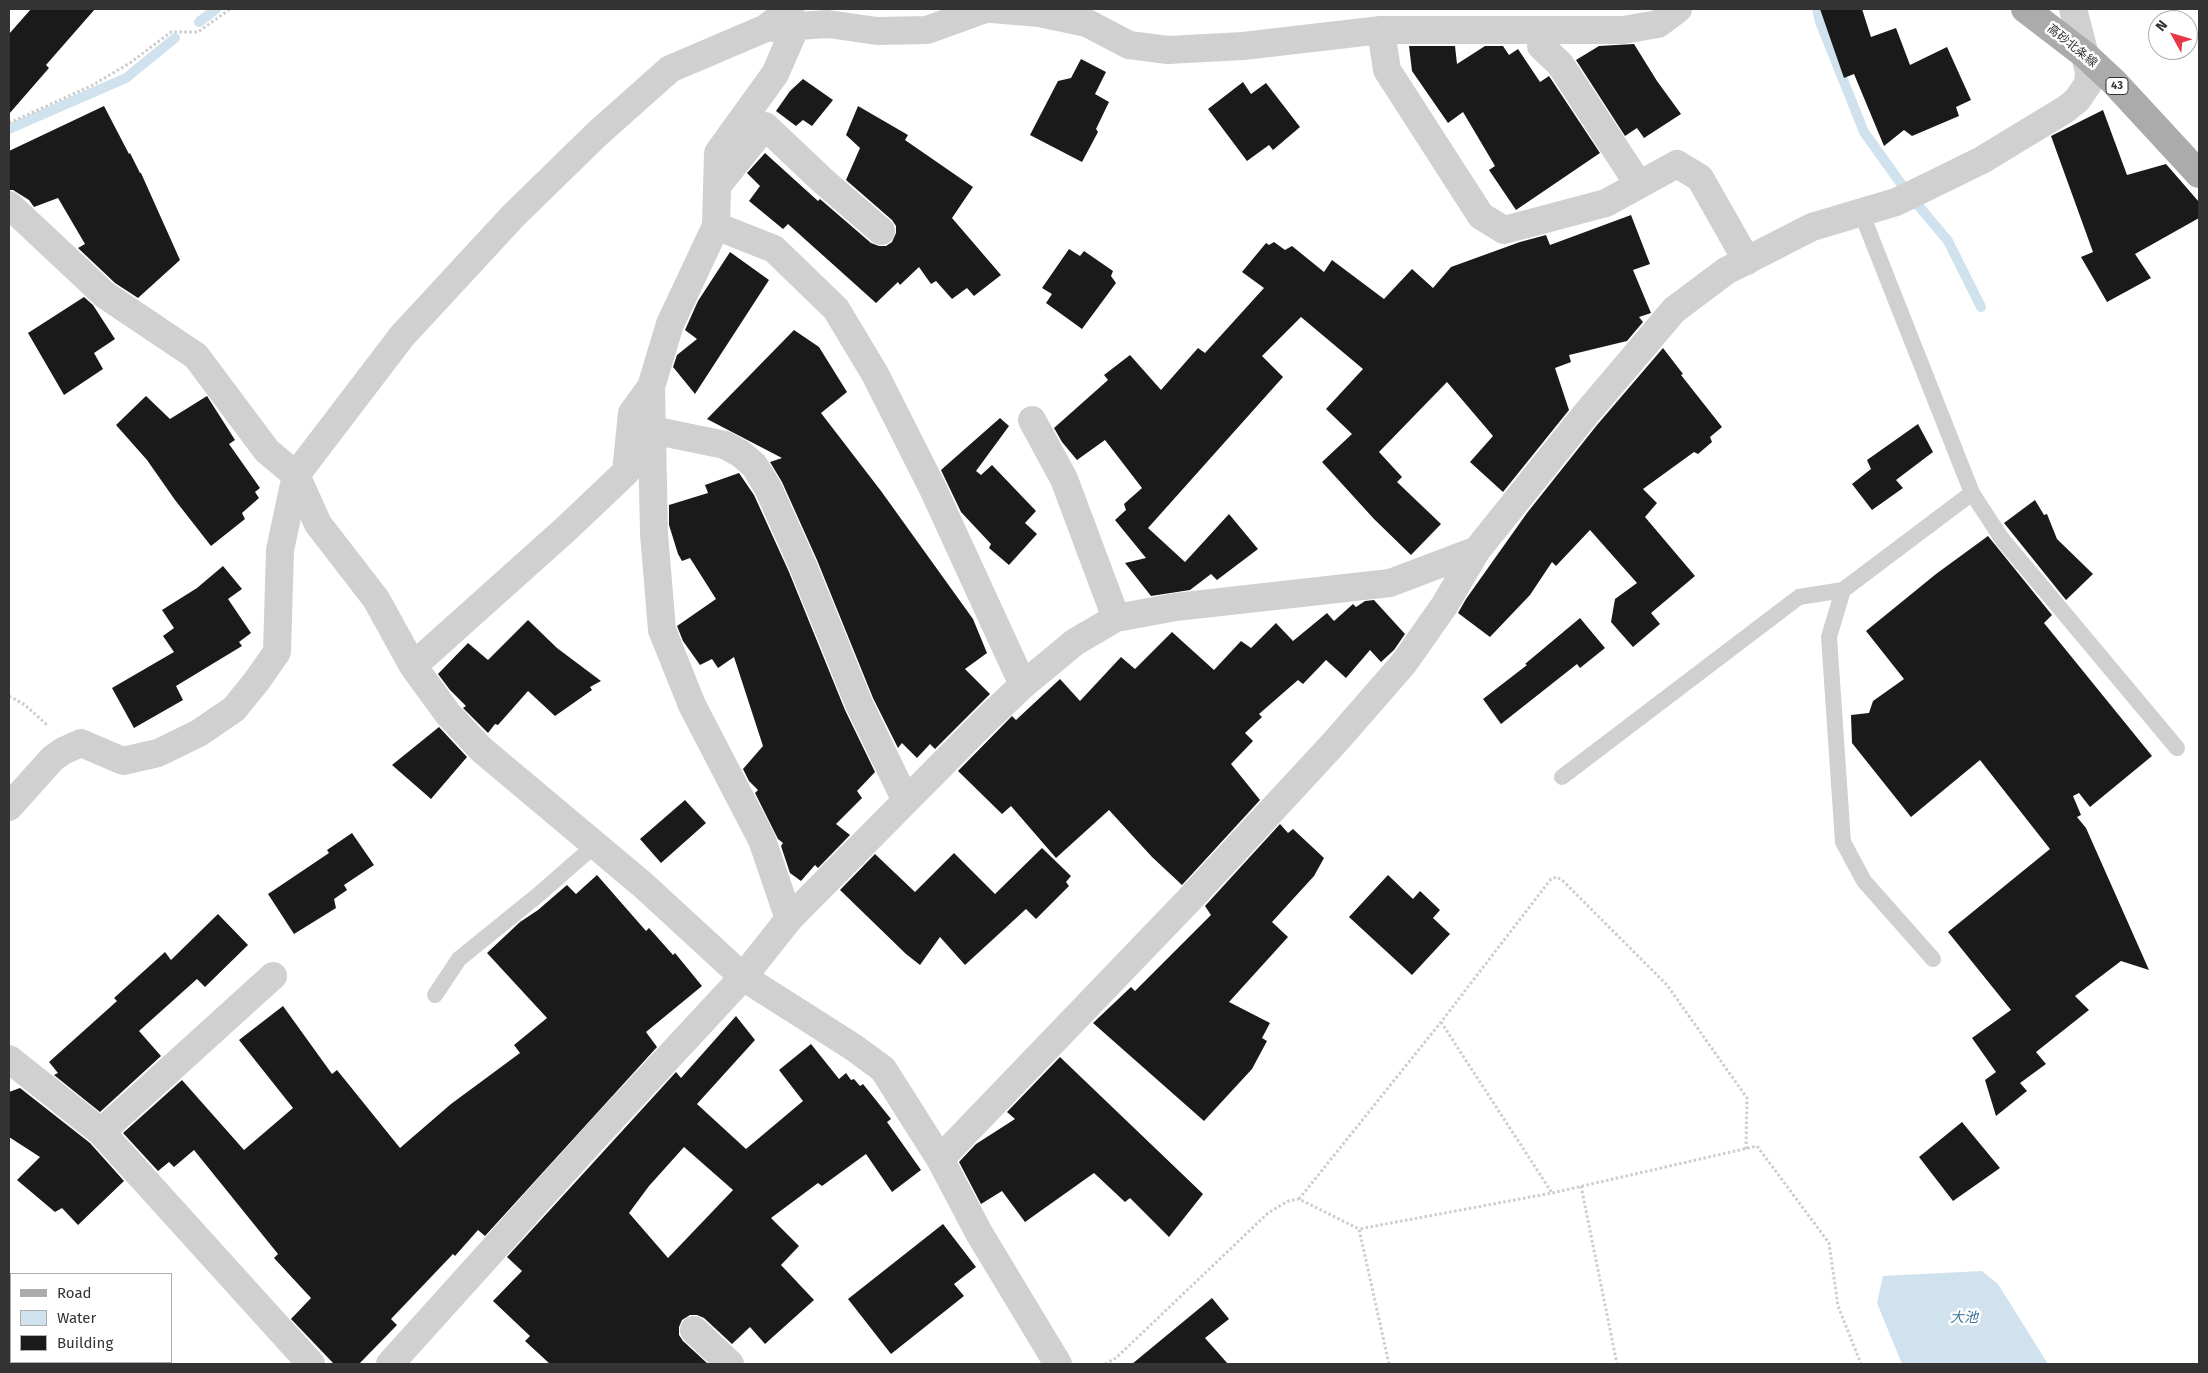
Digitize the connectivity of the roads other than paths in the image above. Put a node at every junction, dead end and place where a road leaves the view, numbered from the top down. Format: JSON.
{"nodes":[{"id":1,"x":985,"y":9,"type":"edge"},
{"id":2,"x":992,"y":9,"type":"edge"},
{"id":3,"x":1678,"y":9,"type":"edge"},
{"id":4,"x":2024,"y":9,"type":"edge"},
{"id":5,"x":2073,"y":9,"type":"edge"},
{"id":6,"x":793,"y":18,"type":"edge"},
{"id":7,"x":1381,"y":30,"type":"junction"},
{"id":8,"x":1541,"y":46,"type":"dead end"},
{"id":9,"x":2085,"y":55,"type":"junction"},
{"id":10,"x":2199,"y":174,"type":"edge"},
{"id":11,"x":1639,"y":185,"type":"junction"},
{"id":12,"x":717,"y":186,"type":"junction"},
{"id":13,"x":9,"y":205,"type":"edge"},
{"id":14,"x":1861,"y":212,"type":"junction"},
{"id":15,"x":716,"y":226,"type":"junction"},
{"id":16,"x":881,"y":231,"type":"dead end"},
{"id":17,"x":1746,"y":261,"type":"junction"},
{"id":18,"x":650,"y":387,"type":"junction"},
{"id":19,"x":1032,"y":420,"type":"dead end"},
{"id":20,"x":652,"y":430,"type":"junction"},
{"id":21,"x":296,"y":475,"type":"junction"},
{"id":22,"x":1972,"y":493,"type":"junction"},
{"id":23,"x":1477,"y":550,"type":"junction"},
{"id":24,"x":1843,"y":590,"type":"junction"},
{"id":25,"x":1116,"y":618,"type":"junction"},
{"id":26,"x":413,"y":666,"type":"junction"},
{"id":27,"x":1023,"y":685,"type":"junction"},
{"id":28,"x":2177,"y":748,"type":"dead end"},
{"id":29,"x":1562,"y":777,"type":"dead end"},
{"id":30,"x":906,"y":801,"type":"junction"},
{"id":31,"x":9,"y":807,"type":"edge"},
{"id":32,"x":594,"y":846,"type":"junction"},
{"id":33,"x":789,"y":919,"type":"junction"},
{"id":34,"x":1933,"y":958,"type":"dead end"},
{"id":35,"x":273,"y":976,"type":"dead end"},
{"id":36,"x":743,"y":977,"type":"junction"},
{"id":37,"x":435,"y":995,"type":"dead end"},
{"id":38,"x":9,"y":1059,"type":"edge"},
{"id":39,"x":101,"y":1132,"type":"junction"},
{"id":40,"x":940,"y":1159,"type":"junction"},
{"id":41,"x":694,"y":1330,"type":"dead end"},
{"id":42,"x":311,"y":1364,"type":"edge"},
{"id":43,"x":390,"y":1364,"type":"edge"},
{"id":44,"x":730,"y":1364,"type":"edge"},
{"id":45,"x":1058,"y":1364,"type":"edge"}],
"edges":[{"from":1,"to":6,"type":"street"},
{"from":2,"to":7,"type":"street"},
{"from":3,"to":7,"type":"street"},
{"from":4,"to":9,"type":"main road","name":"高砂北条線","number":"43"},
{"from":5,"to":9,"type":"street"},
{"from":6,"to":12,"type":"street"},
{"from":6,"to":21,"type":"street"},
{"from":7,"to":11,"type":"street"},
{"from":8,"to":11,"type":"street"},
{"from":9,"to":10,"type":"main road","name":"高砂北条線","number":"43"},
{"from":9,"to":14,"type":"street"},
{"from":11,"to":17,"type":"street"},
{"from":12,"to":15,"type":"street"},
{"from":12,"to":16,"type":"street"},
{"from":13,"to":21,"type":"street"},
{"from":14,"to":17,"type":"street"},
{"from":14,"to":22,"type":"lane"},
{"from":15,"to":18,"type":"street"},
{"from":15,"to":27,"type":"street"},
{"from":17,"to":23,"type":"street"},
{"from":18,"to":20,"type":"street"},
{"from":18,"to":26,"type":"street"},
{"from":19,"to":25,"type":"street"},
{"from":20,"to":30,"type":"street"},
{"from":20,"to":33,"type":"street"},
{"from":21,"to":26,"type":"street"},
{"from":21,"to":31,"type":"street"},
{"from":22,"to":24,"type":"lane"},
{"from":22,"to":28,"type":"lane"},
{"from":23,"to":25,"type":"street"},
{"from":23,"to":40,"type":"street"},
{"from":24,"to":29,"type":"lane"},
{"from":24,"to":34,"type":"lane"},
{"from":25,"to":27,"type":"street"},
{"from":26,"to":32,"type":"street"},
{"from":27,"to":30,"type":"street"},
{"from":30,"to":33,"type":"street"},
{"from":32,"to":36,"type":"street"},
{"from":32,"to":37,"type":"lane"},
{"from":33,"to":36,"type":"street"},
{"from":35,"to":39,"type":"street"},
{"from":36,"to":40,"type":"street"},
{"from":36,"to":43,"type":"street"},
{"from":38,"to":39,"type":"street"},
{"from":39,"to":42,"type":"street"},
{"from":40,"to":45,"type":"street"},
{"from":41,"to":44,"type":"street"}]}
